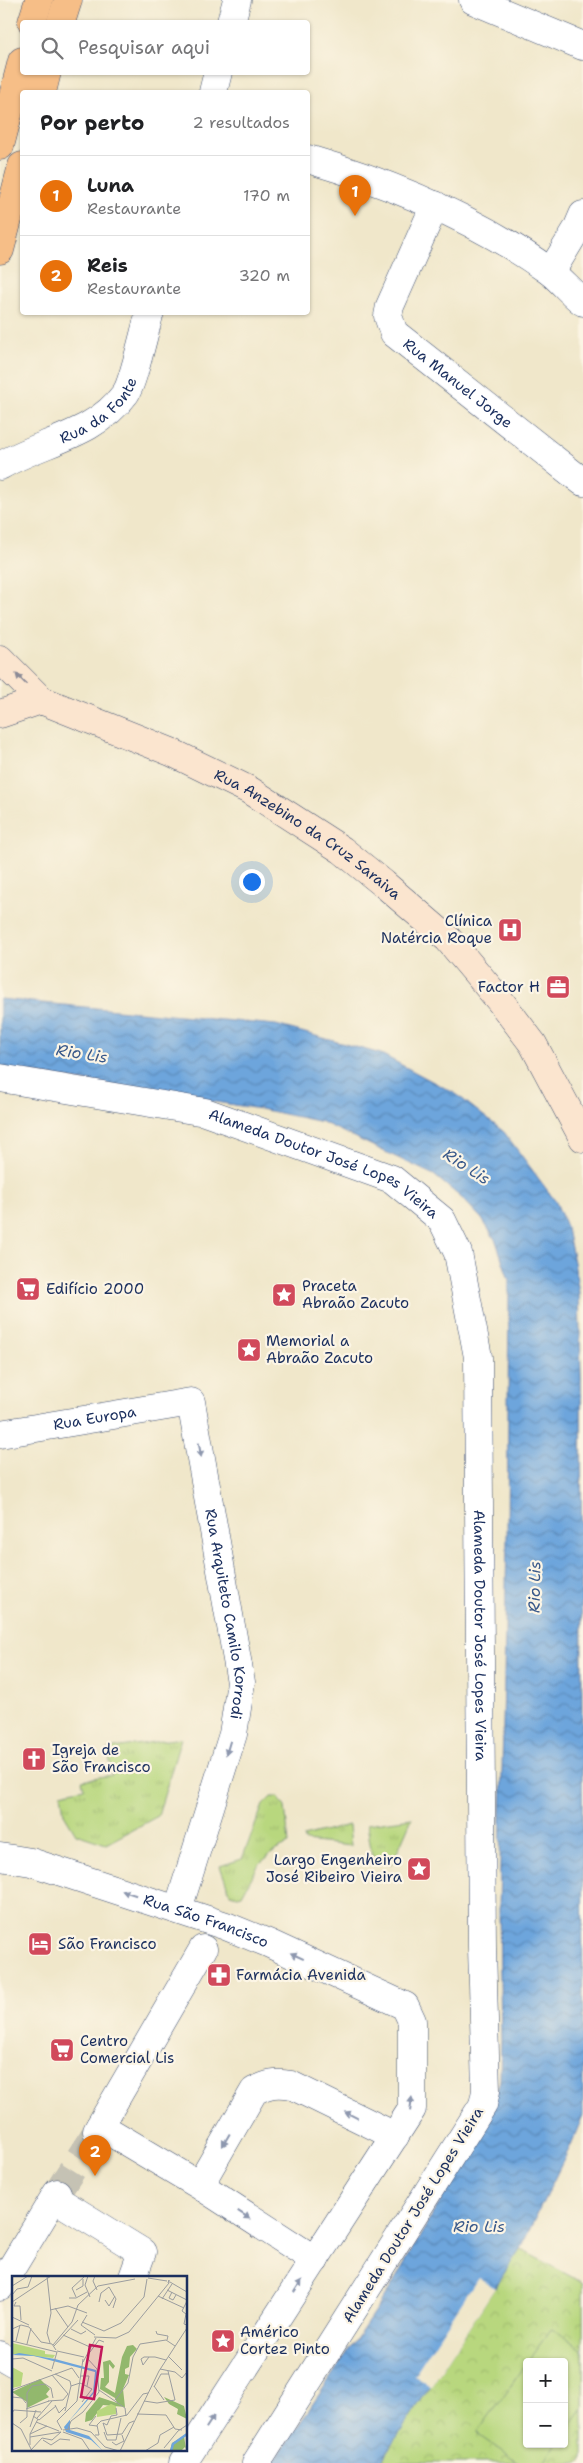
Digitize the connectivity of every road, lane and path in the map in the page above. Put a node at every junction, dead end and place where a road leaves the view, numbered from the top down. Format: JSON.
{"nodes":[{"id":1,"x":39,"y":0,"type":"edge"},
{"id":2,"x":68,"y":0,"type":"edge"},
{"id":3,"x":236,"y":0,"type":"edge"},
{"id":4,"x":473,"y":0,"type":"edge"},
{"id":5,"x":33,"y":20,"type":"edge"},
{"id":6,"x":62,"y":20,"type":"edge"},
{"id":7,"x":231,"y":20,"type":"edge"},
{"id":8,"x":583,"y":46,"type":"edge"},
{"id":9,"x":13,"y":74,"type":"edge"},
{"id":10,"x":46,"y":75,"type":"edge"},
{"id":11,"x":217,"y":75,"type":"edge"},
{"id":12,"x":43,"y":90,"type":"edge"},
{"id":13,"x":214,"y":90,"type":"edge"},
{"id":14,"x":0,"y":146,"type":"edge"},
{"id":15,"x":310,"y":160,"type":"edge"},
{"id":16,"x":20,"y":174,"type":"edge"},
{"id":17,"x":435,"y":205,"type":"junction"},
{"id":18,"x":583,"y":215,"type":"edge"},
{"id":19,"x":0,"y":250,"type":"edge"},
{"id":20,"x":550,"y":272,"type":"junction"},
{"id":21,"x":583,"y":302,"type":"edge"},
{"id":22,"x":149,"y":315,"type":"edge"},
{"id":23,"x":0,"y":466,"type":"edge"},
{"id":24,"x":583,"y":482,"type":"edge"},
{"id":25,"x":0,"y":659,"type":"edge"},
{"id":26,"x":41,"y":700,"type":"junction"},
{"id":27,"x":0,"y":714,"type":"edge"},
{"id":28,"x":0,"y":1078,"type":"edge"},
{"id":29,"x":583,"y":1138,"type":"edge"},
{"id":30,"x":191,"y":1402,"type":"joint"},
{"id":31,"x":0,"y":1434,"type":"edge"},
{"id":32,"x":0,"y":1857,"type":"edge"},
{"id":33,"x":178,"y":1909,"type":"junction"},
{"id":34,"x":203,"y":1949,"type":"dead end"},
{"id":35,"x":395,"y":2136,"type":"junction"},
{"id":36,"x":204,"y":2188,"type":"junction"},
{"id":37,"x":314,"y":2260,"type":"junction"},
{"id":38,"x":133,"y":2276,"type":"edge"},
{"id":39,"x":0,"y":2287,"type":"edge"},
{"id":40,"x":0,"y":2356,"type":"edge"},
{"id":41,"x":12,"y":2363,"type":"edge"},
{"id":42,"x":183,"y":2463,"type":"edge"},
{"id":43,"x":256,"y":2463,"type":"edge"}],
"edges":[{"from":1,"to":5,"type":"main road"},
{"from":2,"to":6,"type":"main road"},
{"from":3,"to":7,"type":"street"},
{"from":4,"to":8,"type":"street"},
{"from":9,"to":14,"type":"main road"},
{"from":10,"to":12,"type":"main road"},
{"from":11,"to":13,"type":"street"},
{"from":15,"to":17,"type":"street"},
{"from":16,"to":19,"type":"main road"},
{"from":17,"to":20,"type":"street"},
{"from":17,"to":24,"type":"street","name":"Rua Manuel Jorge"},
{"from":18,"to":20,"type":"street"},
{"from":20,"to":21,"type":"street"},
{"from":22,"to":23,"type":"street","name":"Rua da Fonte"},
{"from":26,"to":25,"type":"street","name":"Rua Anzebino da Cruz Saraiva","one_way":true},
{"from":26,"to":27,"type":"street"},
{"from":26,"to":29,"type":"street","name":"Rua Anzebino da Cruz Saraiva"},
{"from":28,"to":43,"type":"street","name":"Alameda Doutor José Lopes Vieira"},
{"from":30,"to":31,"type":"street","name":"Rua Europa"},
{"from":30,"to":33,"type":"street","name":"Rua Arquiteto Camilo Korrodi","one_way":true},
{"from":33,"to":32,"type":"street","name":"Rua São Francisco","one_way":true},
{"from":35,"to":33,"type":"street","name":"Rua São Francisco","one_way":true},
{"from":34,"to":36,"type":"street"},
{"from":35,"to":36,"type":"street","one_way":true},
{"from":35,"to":37,"type":"street"},
{"from":36,"to":37,"type":"street","one_way":true},
{"from":42,"to":37,"type":"street","one_way":true},
{"from":38,"to":39,"type":"street"},
{"from":40,"to":41,"type":"street"}]}
